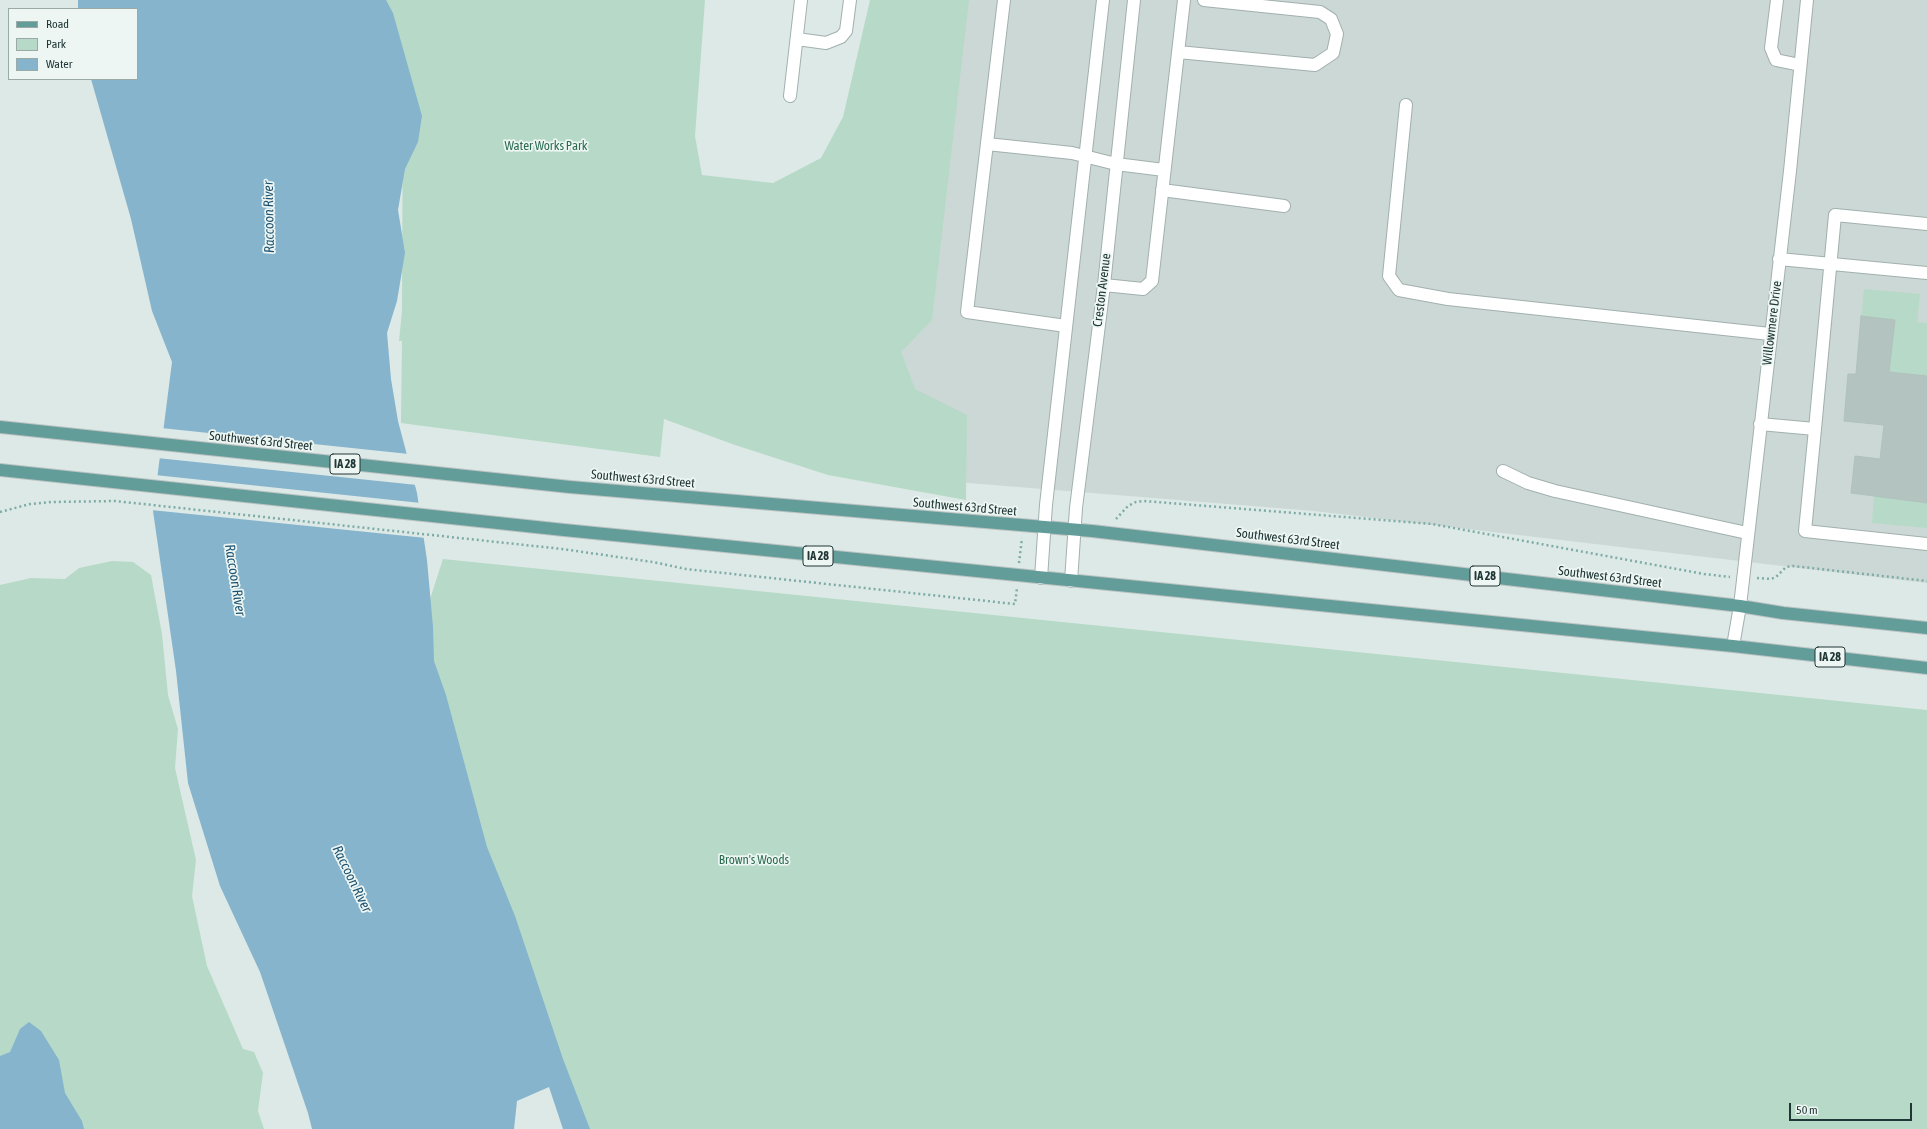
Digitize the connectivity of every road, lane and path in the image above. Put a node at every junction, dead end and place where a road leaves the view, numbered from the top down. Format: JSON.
{"nodes":[{"id":1,"x":801,"y":0,"type":"edge"},
{"id":2,"x":850,"y":0,"type":"edge"},
{"id":3,"x":1004,"y":0,"type":"edge"},
{"id":4,"x":1104,"y":0,"type":"edge"},
{"id":5,"x":1134,"y":0,"type":"edge"},
{"id":6,"x":1184,"y":0,"type":"edge"},
{"id":7,"x":1204,"y":0,"type":"edge"},
{"id":8,"x":1777,"y":0,"type":"edge"},
{"id":9,"x":1807,"y":0,"type":"edge"},
{"id":10,"x":797,"y":40,"type":"junction"},
{"id":11,"x":1178,"y":52,"type":"junction"},
{"id":12,"x":1800,"y":65,"type":"junction"},
{"id":13,"x":790,"y":96,"type":"dead end"},
{"id":14,"x":1406,"y":105,"type":"dead end"},
{"id":15,"x":987,"y":144,"type":"junction"},
{"id":16,"x":1086,"y":158,"type":"junction"},
{"id":17,"x":1116,"y":164,"type":"junction"},
{"id":18,"x":1164,"y":170,"type":"junction"},
{"id":19,"x":1162,"y":190,"type":"junction"},
{"id":20,"x":1284,"y":206,"type":"dead end"},
{"id":21,"x":1927,"y":224,"type":"edge"},
{"id":22,"x":1779,"y":260,"type":"junction"},
{"id":23,"x":1830,"y":264,"type":"junction"},
{"id":24,"x":1927,"y":273,"type":"edge"},
{"id":25,"x":1104,"y":285,"type":"junction"},
{"id":26,"x":1066,"y":326,"type":"junction"},
{"id":27,"x":1770,"y":334,"type":"junction"},
{"id":28,"x":1760,"y":424,"type":"junction"},
{"id":29,"x":0,"y":427,"type":"edge"},
{"id":30,"x":1815,"y":429,"type":"junction"},
{"id":31,"x":0,"y":470,"type":"edge"},
{"id":32,"x":1503,"y":471,"type":"dead end"},
{"id":33,"x":0,"y":512,"type":"edge"},
{"id":34,"x":1113,"y":521,"type":"dead end"},
{"id":35,"x":1023,"y":526,"type":"junction"},
{"id":36,"x":1043,"y":528,"type":"junction"},
{"id":37,"x":1074,"y":530,"type":"junction"},
{"id":38,"x":1747,"y":532,"type":"junction"},
{"id":39,"x":1927,"y":544,"type":"edge"},
{"id":40,"x":1018,"y":576,"type":"junction"},
{"id":41,"x":1041,"y":578,"type":"junction"},
{"id":42,"x":1742,"y":578,"type":"junction"},
{"id":43,"x":1071,"y":581,"type":"junction"},
{"id":44,"x":1927,"y":581,"type":"edge"},
{"id":45,"x":1740,"y":606,"type":"junction"},
{"id":46,"x":1927,"y":628,"type":"edge"},
{"id":47,"x":1733,"y":646,"type":"junction"},
{"id":48,"x":1927,"y":668,"type":"edge"}],
"edges":[{"from":1,"to":10,"type":"street"},
{"from":2,"to":10,"type":"street"},
{"from":3,"to":15,"type":"street"},
{"from":4,"to":16,"type":"street"},
{"from":5,"to":17,"type":"street","name":"Creston Avenue"},
{"from":6,"to":11,"type":"street"},
{"from":7,"to":11,"type":"street"},
{"from":8,"to":12,"type":"street"},
{"from":9,"to":12,"type":"street","name":"Willowmere Drive"},
{"from":10,"to":13,"type":"street"},
{"from":11,"to":18,"type":"street"},
{"from":12,"to":22,"type":"street","name":"Willowmere Drive"},
{"from":14,"to":27,"type":"street"},
{"from":15,"to":16,"type":"street"},
{"from":15,"to":26,"type":"street"},
{"from":16,"to":17,"type":"street"},
{"from":16,"to":26,"type":"street"},
{"from":17,"to":18,"type":"street"},
{"from":17,"to":25,"type":"street","name":"Creston Avenue"},
{"from":18,"to":19,"type":"street"},
{"from":19,"to":20,"type":"street"},
{"from":19,"to":25,"type":"street"},
{"from":21,"to":23,"type":"street"},
{"from":22,"to":23,"type":"street"},
{"from":22,"to":27,"type":"street","name":"Willowmere Drive"},
{"from":23,"to":24,"type":"street"},
{"from":23,"to":30,"type":"street"},
{"from":25,"to":37,"type":"street","name":"Creston Avenue"},
{"from":26,"to":36,"type":"street"},
{"from":27,"to":28,"type":"street","name":"Willowmere Drive"},
{"from":28,"to":30,"type":"street"},
{"from":28,"to":38,"type":"street","name":"Willowmere Drive"},
{"from":29,"to":35,"type":"main road","name":"Southwest 63rd Street","number":"IA 28"},
{"from":30,"to":39,"type":"street"},
{"from":31,"to":40,"type":"main road","number":"IA 28"},
{"from":32,"to":38,"type":"street"},
{"from":33,"to":40,"type":"path"},
{"from":34,"to":42,"type":"path"},
{"from":35,"to":36,"type":"main road","name":"Southwest 63rd Street","number":"IA 28"},
{"from":35,"to":40,"type":"path"},
{"from":36,"to":37,"type":"main road","name":"Southwest 63rd Street","number":"IA 28"},
{"from":36,"to":41,"type":"street"},
{"from":37,"to":43,"type":"street","name":"Creston Avenue"},
{"from":37,"to":45,"type":"main road","name":"Southwest 63rd Street","number":"IA 28"},
{"from":38,"to":42,"type":"street","name":"Willowmere Drive"},
{"from":40,"to":41,"type":"main road","number":"IA 28"},
{"from":41,"to":43,"type":"main road","number":"IA 28"},
{"from":42,"to":44,"type":"path"},
{"from":42,"to":45,"type":"street","name":"Willowmere Drive"},
{"from":43,"to":47,"type":"main road","number":"IA 28"},
{"from":45,"to":46,"type":"main road","name":"Southwest 63rd Street","number":"IA 28"},
{"from":45,"to":47,"type":"street","name":"Willowmere Drive"},
{"from":47,"to":48,"type":"main road","number":"IA 28"}]}
